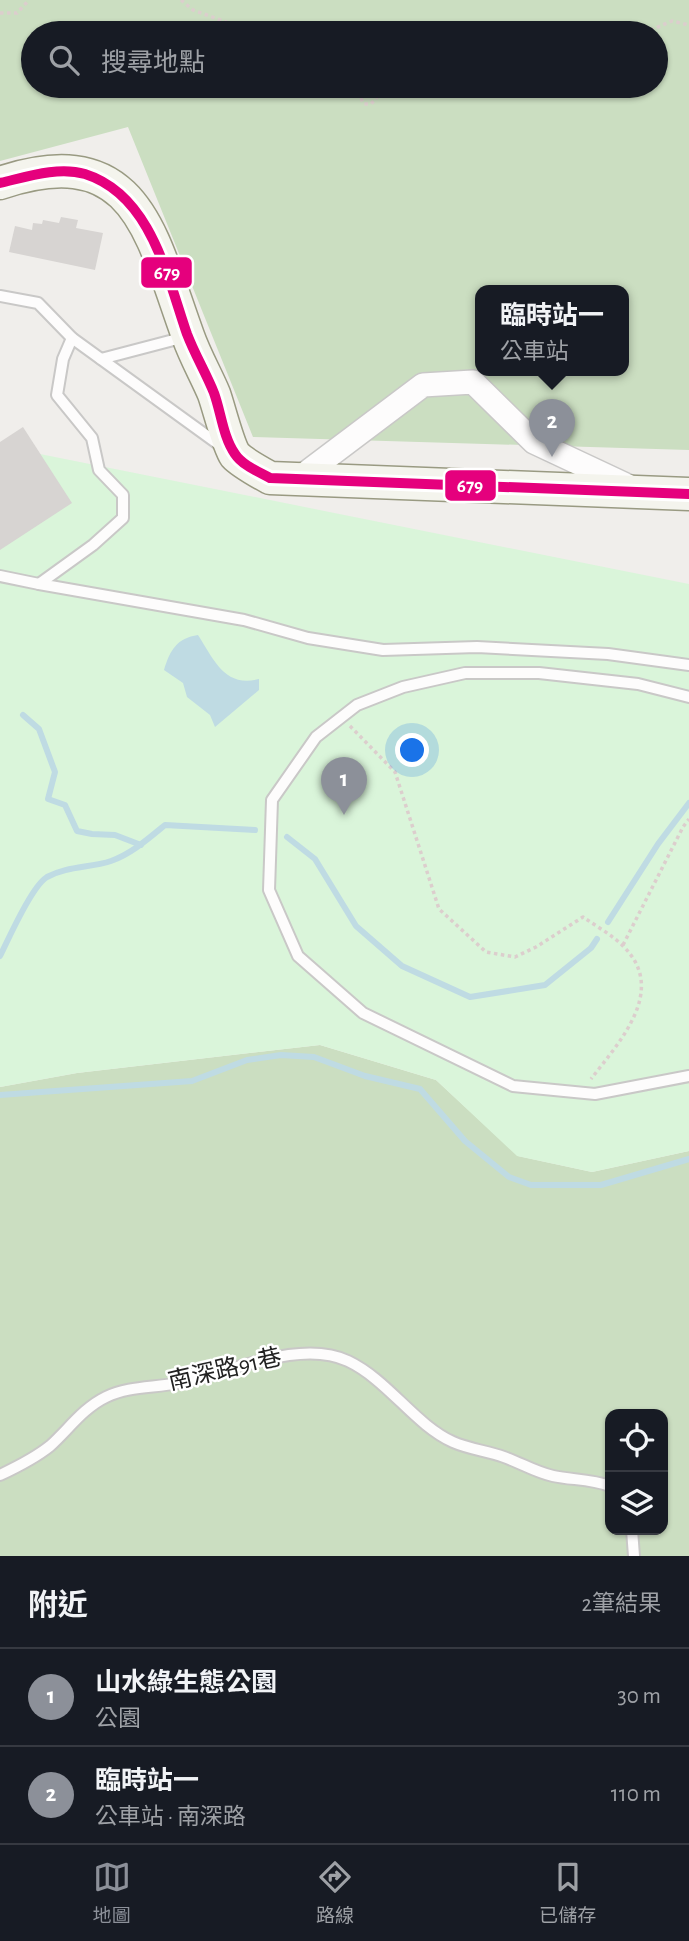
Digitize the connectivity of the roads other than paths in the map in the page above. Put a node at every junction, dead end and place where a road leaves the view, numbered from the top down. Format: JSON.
{"nodes":[{"id":1,"x":0,"y":183,"type":"edge"},
{"id":2,"x":0,"y":296,"type":"edge"},
{"id":3,"x":187,"y":336,"type":"junction"},
{"id":4,"x":72,"y":338,"type":"junction"},
{"id":5,"x":101,"y":359,"type":"junction"},
{"id":6,"x":235,"y":455,"type":"junction"},
{"id":7,"x":297,"y":480,"type":"junction"},
{"id":8,"x":642,"y":492,"type":"junction"},
{"id":9,"x":689,"y":494,"type":"edge"},
{"id":10,"x":0,"y":576,"type":"edge"},
{"id":11,"x":39,"y":584,"type":"junction"},
{"id":12,"x":689,"y":666,"type":"edge"},
{"id":13,"x":689,"y":697,"type":"edge"},
{"id":14,"x":689,"y":1076,"type":"edge"},
{"id":15,"x":0,"y":1475,"type":"edge"},
{"id":16,"x":605,"y":1484,"type":"edge"},
{"id":17,"x":632,"y":1535,"type":"edge"},
{"id":18,"x":634,"y":1556,"type":"edge"}],
"edges":[{"from":1,"to":3,"type":"main road"},
{"from":2,"to":4,"type":"lane"},
{"from":3,"to":5,"type":"lane"},
{"from":3,"to":6,"type":"main road"},
{"from":4,"to":5,"type":"lane"},
{"from":4,"to":11,"type":"lane"},
{"from":5,"to":6,"type":"lane"},
{"from":6,"to":7,"type":"main road"},
{"from":7,"to":8,"type":"main road"},
{"from":7,"to":8,"type":"street"},
{"from":8,"to":9,"type":"main road"},
{"from":10,"to":11,"type":"lane"},
{"from":11,"to":12,"type":"lane"},
{"from":13,"to":14,"type":"lane"},
{"from":15,"to":16,"type":"lane","name":"南深路91巷"},
{"from":17,"to":18,"type":"lane"}]}
